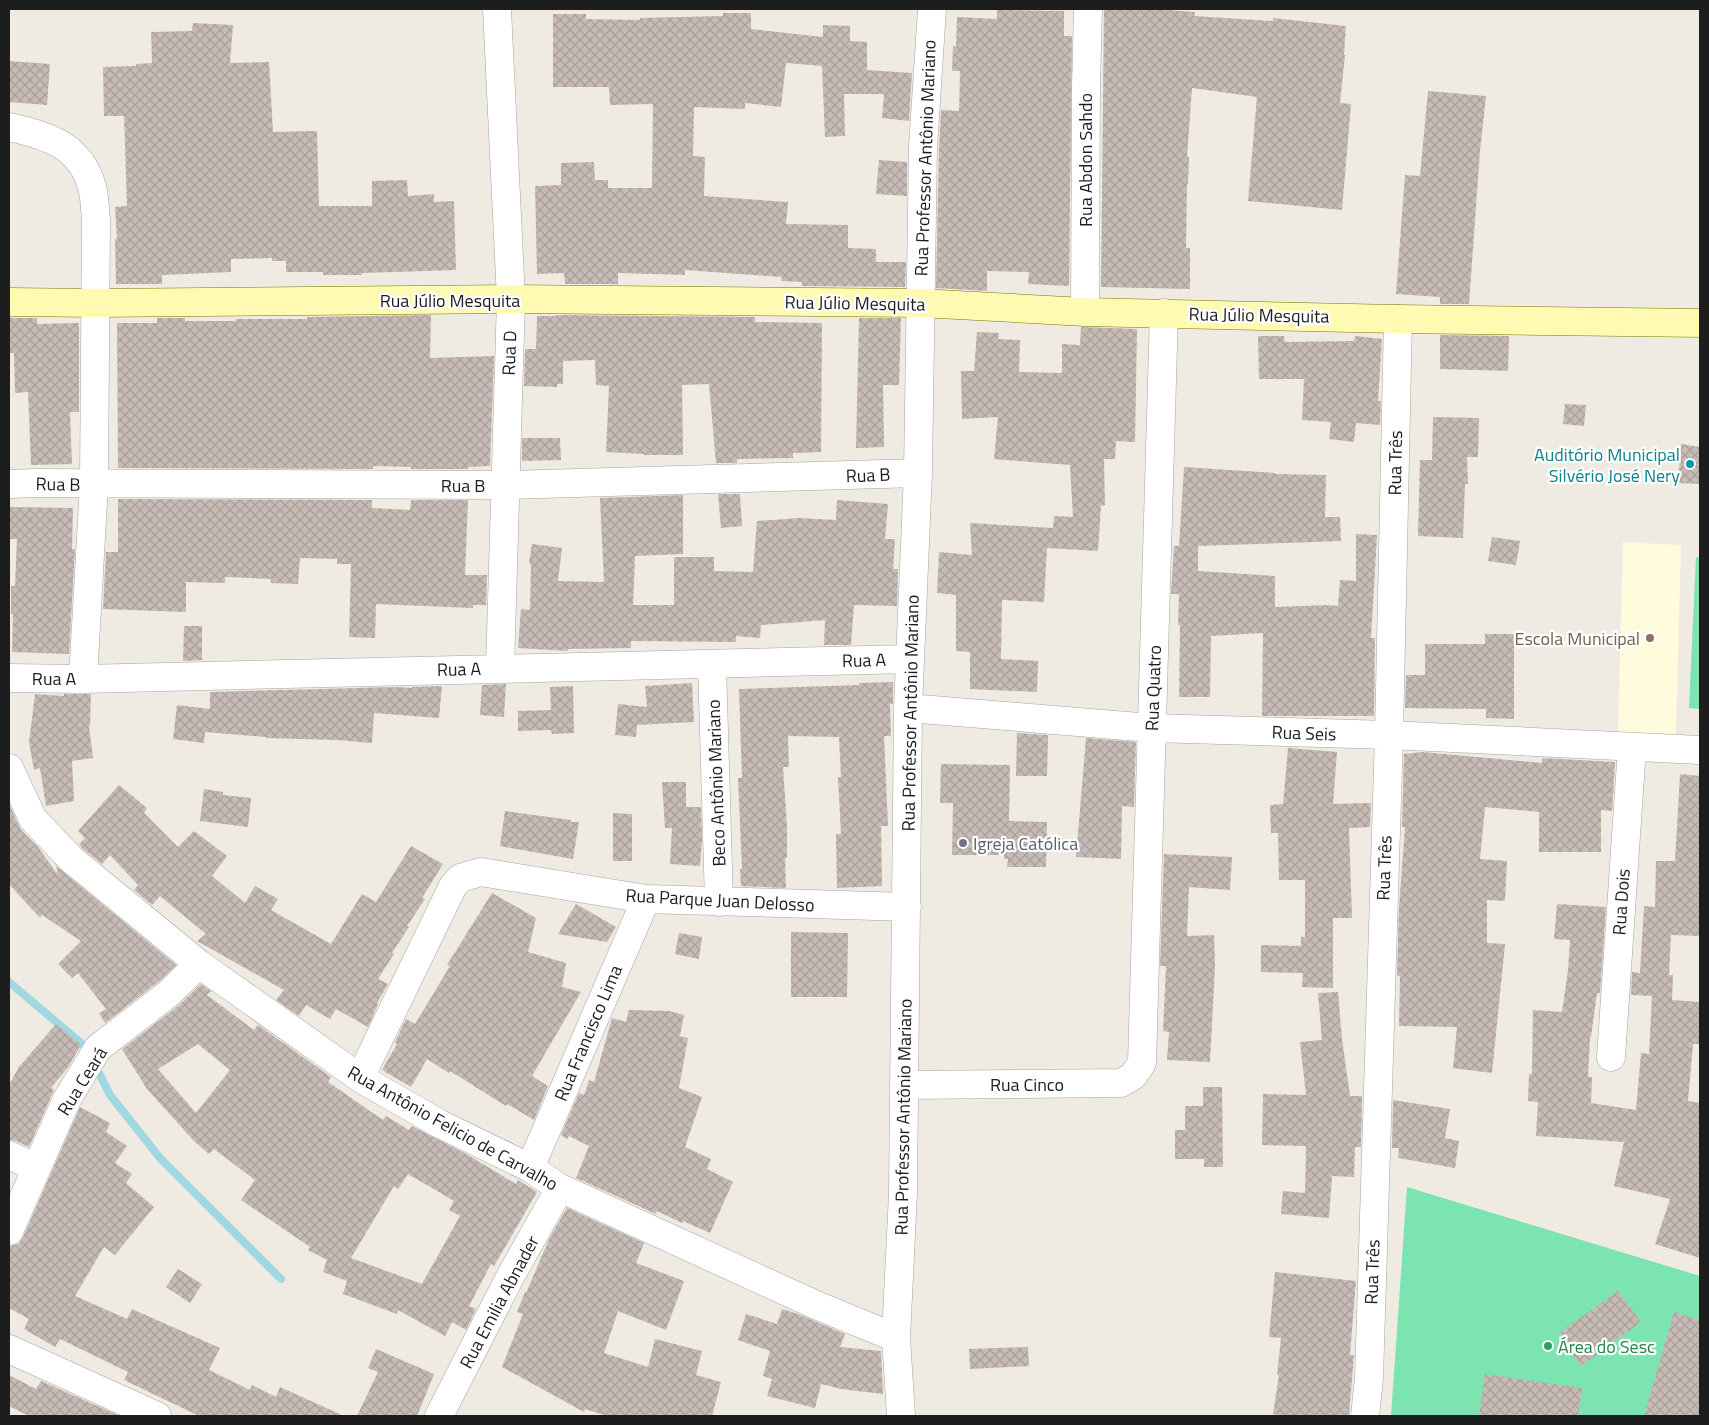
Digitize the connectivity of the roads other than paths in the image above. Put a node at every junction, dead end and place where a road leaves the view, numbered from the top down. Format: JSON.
{"nodes":[{"id":1,"x":497,"y":9,"type":"edge"},
{"id":2,"x":932,"y":9,"type":"edge"},
{"id":3,"x":1088,"y":9,"type":"edge"},
{"id":4,"x":9,"y":127,"type":"edge"},
{"id":5,"x":511,"y":299,"type":"junction"},
{"id":6,"x":9,"y":302,"type":"edge"},
{"id":7,"x":96,"y":303,"type":"junction"},
{"id":8,"x":920,"y":303,"type":"junction"},
{"id":9,"x":1085,"y":312,"type":"junction"},
{"id":10,"x":1164,"y":313,"type":"junction"},
{"id":11,"x":1398,"y":319,"type":"junction"},
{"id":12,"x":1700,"y":323,"type":"edge"},
{"id":13,"x":918,"y":473,"type":"junction"},
{"id":14,"x":9,"y":484,"type":"edge"},
{"id":15,"x":94,"y":484,"type":"junction"},
{"id":16,"x":506,"y":485,"type":"junction"},
{"id":17,"x":910,"y":659,"type":"junction"},
{"id":18,"x":712,"y":664,"type":"junction"},
{"id":19,"x":500,"y":668,"type":"junction"},
{"id":20,"x":9,"y":678,"type":"edge"},
{"id":21,"x":84,"y":679,"type":"junction"},
{"id":22,"x":908,"y":708,"type":"junction"},
{"id":23,"x":1152,"y":728,"type":"junction"},
{"id":24,"x":1388,"y":735,"type":"junction"},
{"id":25,"x":1632,"y":747,"type":"junction"},
{"id":26,"x":1700,"y":750,"type":"edge"},
{"id":27,"x":9,"y":768,"type":"edge"},
{"id":28,"x":646,"y":899,"type":"junction"},
{"id":29,"x":719,"y":902,"type":"junction"},
{"id":30,"x":907,"y":907,"type":"junction"},
{"id":31,"x":199,"y":964,"type":"junction"},
{"id":32,"x":1611,"y":1057,"type":"dead end"},
{"id":33,"x":1142,"y":1063,"type":"joint"},
{"id":34,"x":360,"y":1078,"type":"junction"},
{"id":35,"x":904,"y":1085,"type":"junction"},
{"id":36,"x":9,"y":1155,"type":"edge"},
{"id":37,"x":36,"y":1168,"type":"junction"},
{"id":38,"x":530,"y":1168,"type":"junction"},
{"id":39,"x":560,"y":1188,"type":"junction"},
{"id":40,"x":9,"y":1231,"type":"edge"},
{"id":41,"x":896,"y":1338,"type":"junction"},
{"id":42,"x":9,"y":1348,"type":"edge"},
{"id":43,"x":156,"y":1416,"type":"edge"},
{"id":44,"x":439,"y":1416,"type":"edge"},
{"id":45,"x":901,"y":1416,"type":"edge"},
{"id":46,"x":1365,"y":1416,"type":"edge"}],
"edges":[{"from":1,"to":5,"type":"street","name":"Rua D"},
{"from":2,"to":8,"type":"street","name":"Rua Professor Antônio Mariano"},
{"from":3,"to":9,"type":"street","name":"Rua Abdon Sahdo"},
{"from":4,"to":7,"type":"street"},
{"from":5,"to":7,"type":"street","name":"Rua Júlio Mesquita"},
{"from":5,"to":8,"type":"street","name":"Rua Júlio Mesquita"},
{"from":5,"to":16,"type":"street","name":"Rua D"},
{"from":6,"to":7,"type":"street","name":"Rua Júlio Mesquita"},
{"from":7,"to":15,"type":"street"},
{"from":8,"to":9,"type":"street","name":"Rua Júlio Mesquita"},
{"from":8,"to":13,"type":"street","name":"Rua Professor Antônio Mariano"},
{"from":9,"to":10,"type":"street","name":"Rua Júlio Mesquita"},
{"from":10,"to":11,"type":"street","name":"Rua Júlio Mesquita"},
{"from":10,"to":23,"type":"street","name":"Rua Quatro"},
{"from":11,"to":12,"type":"street","name":"Rua Júlio Mesquita"},
{"from":11,"to":24,"type":"street","name":"Rua Três"},
{"from":13,"to":16,"type":"street","name":"Rua B"},
{"from":13,"to":17,"type":"street","name":"Rua Professor Antônio Mariano"},
{"from":14,"to":15,"type":"street","name":"Rua B"},
{"from":15,"to":16,"type":"street","name":"Rua B"},
{"from":15,"to":21,"type":"street"},
{"from":16,"to":19,"type":"street","name":"Rua D"},
{"from":17,"to":18,"type":"street","name":"Rua A"},
{"from":17,"to":22,"type":"street","name":"Rua Professor Antônio Mariano"},
{"from":18,"to":19,"type":"street","name":"Rua A"},
{"from":18,"to":29,"type":"street","name":"Beco Antônio Mariano"},
{"from":19,"to":21,"type":"street","name":"Rua A"},
{"from":20,"to":21,"type":"street","name":"Rua A"},
{"from":22,"to":23,"type":"street","name":"Rua Seis"},
{"from":22,"to":30,"type":"street","name":"Rua Professor Antônio Mariano"},
{"from":23,"to":24,"type":"street","name":"Rua Seis"},
{"from":23,"to":33,"type":"street","name":"Rua Quatro"},
{"from":24,"to":25,"type":"street","name":"Rua Seis"},
{"from":24,"to":46,"type":"street","name":"Rua Três"},
{"from":25,"to":26,"type":"street","name":"Rua Seis"},
{"from":25,"to":32,"type":"street","name":"Rua Dois"},
{"from":27,"to":31,"type":"street","name":"Rua Antônio Felicio de Carvalho"},
{"from":28,"to":29,"type":"street","name":"Rua Parque Juan Delosso"},
{"from":28,"to":34,"type":"street","name":"Rua Parque Juan Delosso"},
{"from":28,"to":38,"type":"street","name":"Rua Francisco Lima"},
{"from":29,"to":30,"type":"street","name":"Rua Parque Juan Delosso"},
{"from":30,"to":35,"type":"street","name":"Rua Professor Antônio Mariano"},
{"from":31,"to":34,"type":"street","name":"Rua Antônio Felicio de Carvalho"},
{"from":31,"to":37,"type":"street","name":"Rua Ceará"},
{"from":33,"to":35,"type":"street","name":"Rua Cinco"},
{"from":34,"to":38,"type":"street","name":"Rua Antônio Felicio de Carvalho"},
{"from":35,"to":41,"type":"street","name":"Rua Professor Antônio Mariano"},
{"from":36,"to":37,"type":"street"},
{"from":37,"to":40,"type":"street","name":"Rua Ceará"},
{"from":38,"to":39,"type":"street","name":"Rua Antônio Felicio de Carvalho"},
{"from":39,"to":41,"type":"street","name":"Rua Antônio Felicio de Carvalho"},
{"from":39,"to":44,"type":"street","name":"Rua Emilia Abnader"},
{"from":41,"to":45,"type":"street","name":"Rua Professor Antônio Mariano"},
{"from":42,"to":43,"type":"street"}]}
